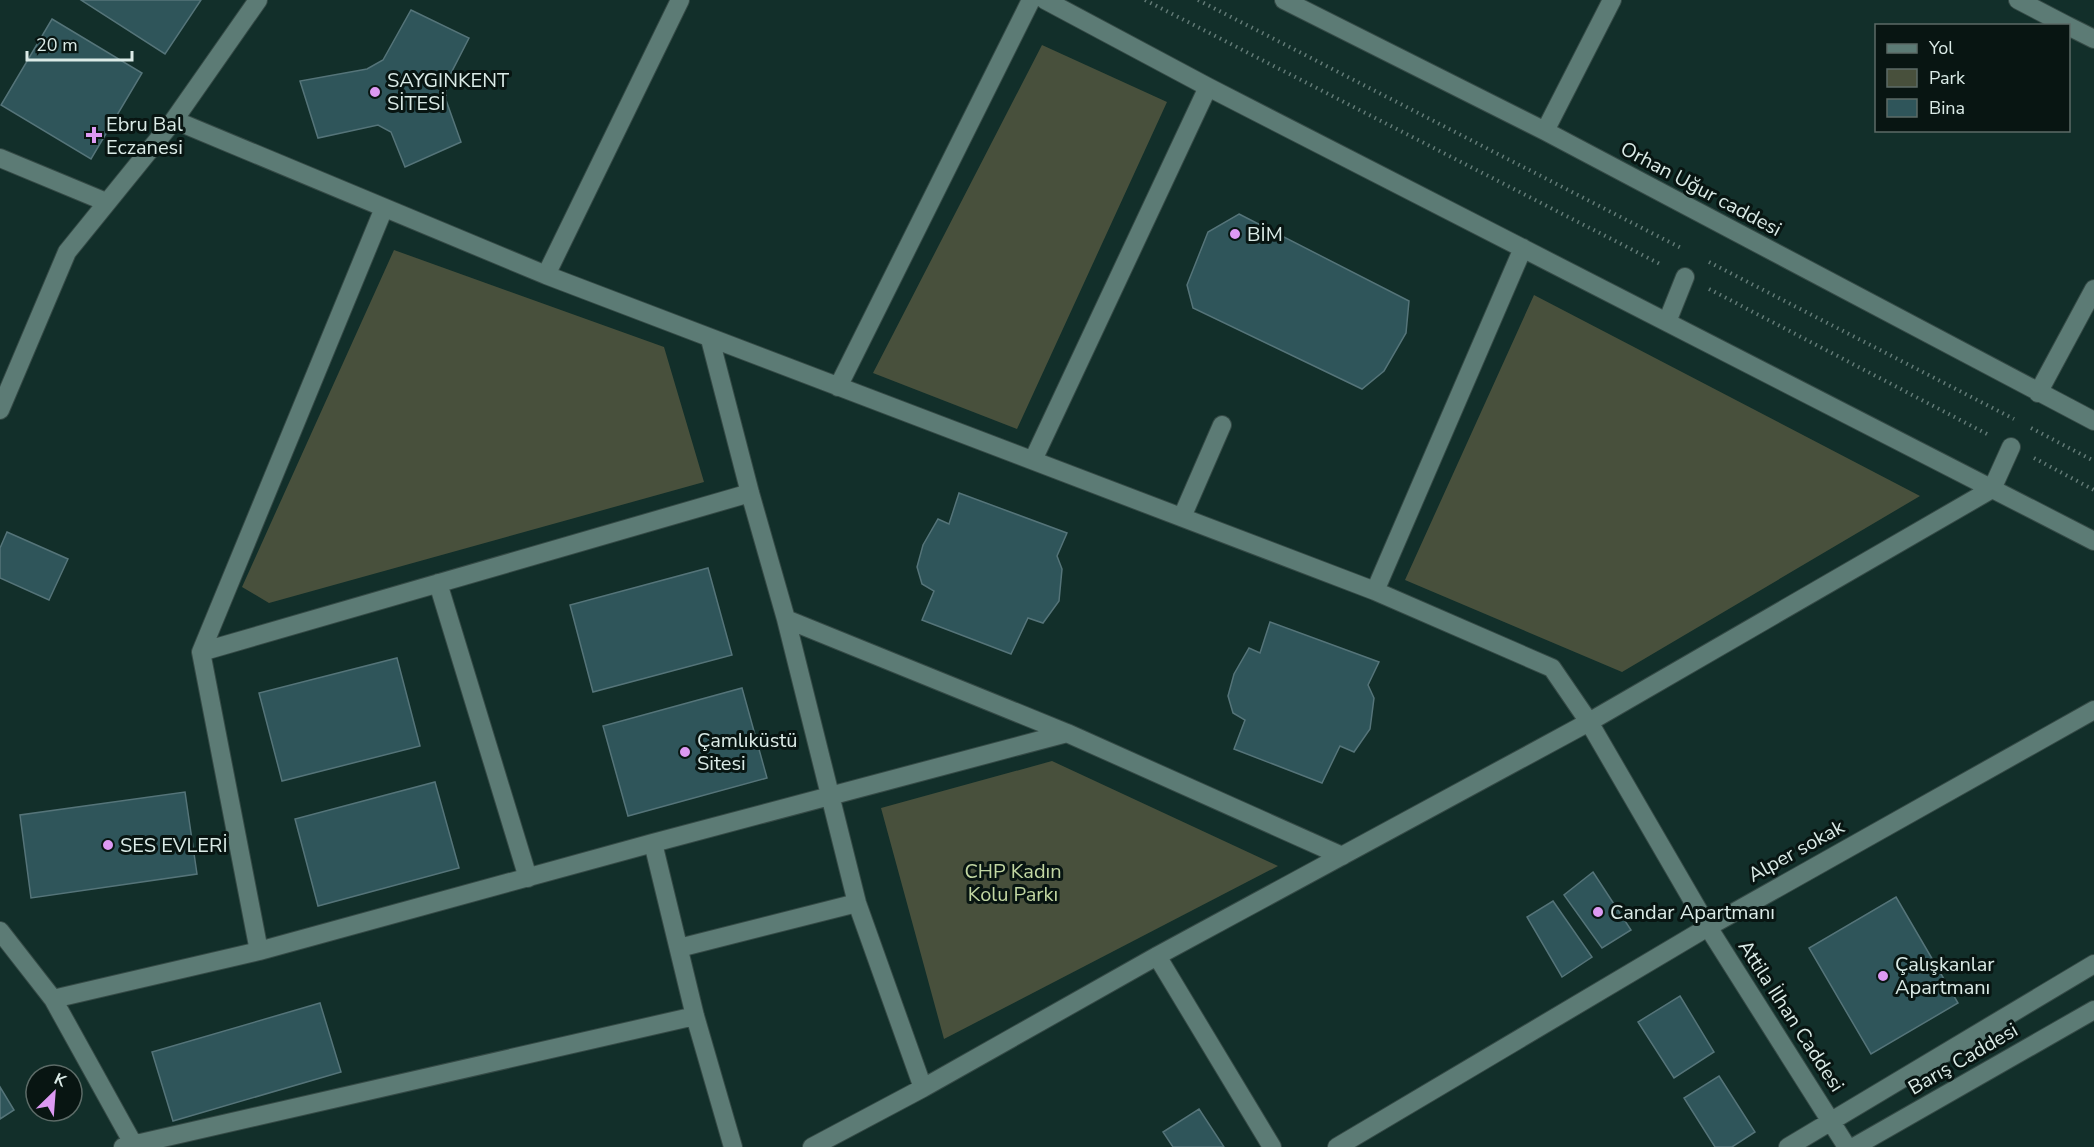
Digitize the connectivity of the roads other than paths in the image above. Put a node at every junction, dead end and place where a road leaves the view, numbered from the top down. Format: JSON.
{"nodes":[{"id":1,"x":258,"y":0,"type":"edge"},
{"id":2,"x":680,"y":0,"type":"edge"},
{"id":3,"x":1031,"y":0,"type":"edge"},
{"id":4,"x":1045,"y":0,"type":"edge"},
{"id":5,"x":1284,"y":0,"type":"edge"},
{"id":6,"x":1612,"y":0,"type":"edge"},
{"id":7,"x":2018,"y":0,"type":"edge"},
{"id":8,"x":2064,"y":24,"type":"edge"},
{"id":9,"x":2070,"y":27,"type":"edge"},
{"id":10,"x":2094,"y":39,"type":"edge"},
{"id":11,"x":1208,"y":87,"type":"junction"},
{"id":12,"x":174,"y":120,"type":"junction"},
{"id":13,"x":1545,"y":131,"type":"junction"},
{"id":14,"x":0,"y":158,"type":"edge"},
{"id":15,"x":106,"y":202,"type":"junction"},
{"id":16,"x":384,"y":208,"type":"junction"},
{"id":17,"x":1523,"y":248,"type":"junction"},
{"id":18,"x":546,"y":275,"type":"junction"},
{"id":19,"x":1685,"y":277,"type":"road end"},
{"id":20,"x":2094,"y":289,"type":"edge"},
{"id":21,"x":1667,"y":322,"type":"junction"},
{"id":22,"x":710,"y":339,"type":"junction"},
{"id":23,"x":838,"y":387,"type":"junction"},
{"id":24,"x":2038,"y":393,"type":"junction"},
{"id":25,"x":0,"y":410,"type":"edge"},
{"id":26,"x":2094,"y":421,"type":"edge"},
{"id":27,"x":1222,"y":425,"type":"dead end"},
{"id":28,"x":2011,"y":447,"type":"road end"},
{"id":29,"x":1033,"y":460,"type":"junction"},
{"id":30,"x":1992,"y":489,"type":"junction"},
{"id":31,"x":750,"y":492,"type":"junction"},
{"id":32,"x":1182,"y":517,"type":"junction"},
{"id":33,"x":2094,"y":541,"type":"edge"},
{"id":34,"x":438,"y":583,"type":"junction"},
{"id":35,"x":1375,"y":591,"type":"junction"},
{"id":36,"x":786,"y":619,"type":"junction"},
{"id":37,"x":201,"y":652,"type":"junction"},
{"id":38,"x":2094,"y":710,"type":"edge"},
{"id":39,"x":1589,"y":722,"type":"junction"},
{"id":40,"x":1067,"y":733,"type":"junction"},
{"id":41,"x":829,"y":796,"type":"junction"},
{"id":42,"x":653,"y":843,"type":"junction"},
{"id":43,"x":1342,"y":856,"type":"junction"},
{"id":44,"x":528,"y":878,"type":"junction"},
{"id":45,"x":857,"y":903,"type":"junction"},
{"id":46,"x":1708,"y":927,"type":"junction"},
{"id":47,"x":0,"y":931,"type":"edge"},
{"id":48,"x":679,"y":948,"type":"junction"},
{"id":49,"x":259,"y":951,"type":"junction"},
{"id":50,"x":1157,"y":956,"type":"junction"},
{"id":51,"x":2094,"y":964,"type":"edge"},
{"id":52,"x":53,"y":999,"type":"junction"},
{"id":53,"x":2094,"y":1010,"type":"edge"},
{"id":54,"x":695,"y":1016,"type":"junction"},
{"id":55,"x":923,"y":1088,"type":"junction"},
{"id":56,"x":1831,"y":1121,"type":"junction"},
{"id":57,"x":131,"y":1146,"type":"edge"},
{"id":58,"x":733,"y":1147,"type":"edge"},
{"id":59,"x":812,"y":1147,"type":"edge"},
{"id":60,"x":1272,"y":1147,"type":"edge"},
{"id":61,"x":1337,"y":1147,"type":"edge"},
{"id":62,"x":1788,"y":1147,"type":"edge"},
{"id":63,"x":1846,"y":1147,"type":"edge"},
{"id":64,"x":1854,"y":1147,"type":"edge"}],
"edges":[{"from":1,"to":12,"type":"street"},
{"from":2,"to":18,"type":"street"},
{"from":3,"to":23,"type":"street"},
{"from":4,"to":11,"type":"street"},
{"from":5,"to":13,"type":"street","name":"Orhan Uğur caddesi"},
{"from":6,"to":13,"type":"street"},
{"from":7,"to":8,"type":"street"},
{"from":9,"to":10,"type":"street"},
{"from":11,"to":17,"type":"street"},
{"from":11,"to":29,"type":"street"},
{"from":12,"to":15,"type":"street"},
{"from":12,"to":16,"type":"street","name":"Attila İlhan Caddesi"},
{"from":13,"to":24,"type":"street","name":"Orhan Uğur caddesi"},
{"from":14,"to":15,"type":"street"},
{"from":15,"to":25,"type":"street"},
{"from":16,"to":18,"type":"street","name":"Attila İlhan Caddesi"},
{"from":16,"to":37,"type":"street"},
{"from":17,"to":21,"type":"street"},
{"from":17,"to":35,"type":"street"},
{"from":18,"to":22,"type":"street","name":"Attila İlhan Caddesi"},
{"from":19,"to":21,"type":"street"},
{"from":20,"to":24,"type":"street"},
{"from":21,"to":30,"type":"street"},
{"from":22,"to":23,"type":"street","name":"Attila İlhan Caddesi"},
{"from":22,"to":31,"type":"street"},
{"from":23,"to":29,"type":"street","name":"Attila İlhan Caddesi"},
{"from":24,"to":26,"type":"street","name":"Orhan Uğur caddesi"},
{"from":27,"to":32,"type":"street"},
{"from":28,"to":30,"type":"street"},
{"from":29,"to":32,"type":"street","name":"Attila İlhan Caddesi"},
{"from":30,"to":33,"type":"street"},
{"from":30,"to":39,"type":"street"},
{"from":31,"to":34,"type":"street"},
{"from":31,"to":36,"type":"street"},
{"from":32,"to":35,"type":"street","name":"Attila İlhan Caddesi"},
{"from":34,"to":37,"type":"street"},
{"from":34,"to":44,"type":"street"},
{"from":35,"to":39,"type":"street","name":"Attila İlhan Caddesi"},
{"from":36,"to":40,"type":"street"},
{"from":36,"to":41,"type":"street"},
{"from":37,"to":49,"type":"street"},
{"from":38,"to":46,"type":"street","name":"Alper sokak"},
{"from":39,"to":43,"type":"street"},
{"from":39,"to":46,"type":"street","name":"Attila İlhan Caddesi"},
{"from":40,"to":41,"type":"street"},
{"from":40,"to":43,"type":"street"},
{"from":41,"to":42,"type":"street"},
{"from":41,"to":45,"type":"street"},
{"from":42,"to":44,"type":"street"},
{"from":42,"to":48,"type":"street"},
{"from":43,"to":50,"type":"street"},
{"from":44,"to":49,"type":"street"},
{"from":45,"to":48,"type":"street"},
{"from":45,"to":55,"type":"street"},
{"from":46,"to":56,"type":"street","name":"Attila İlhan Caddesi"},
{"from":46,"to":61,"type":"street","name":"Alper sokak"},
{"from":47,"to":52,"type":"street"},
{"from":48,"to":54,"type":"street"},
{"from":49,"to":52,"type":"street"},
{"from":50,"to":55,"type":"street"},
{"from":50,"to":60,"type":"street"},
{"from":51,"to":56,"type":"street","name":"Barış Caddesi"},
{"from":52,"to":57,"type":"street"},
{"from":53,"to":64,"type":"street","name":"Barış Caddesi"},
{"from":54,"to":57,"type":"street"},
{"from":54,"to":58,"type":"street"},
{"from":55,"to":59,"type":"street"},
{"from":56,"to":62,"type":"street","name":"Barış Caddesi"},
{"from":56,"to":63,"type":"street","name":"Attila İlhan Caddesi"}]}
